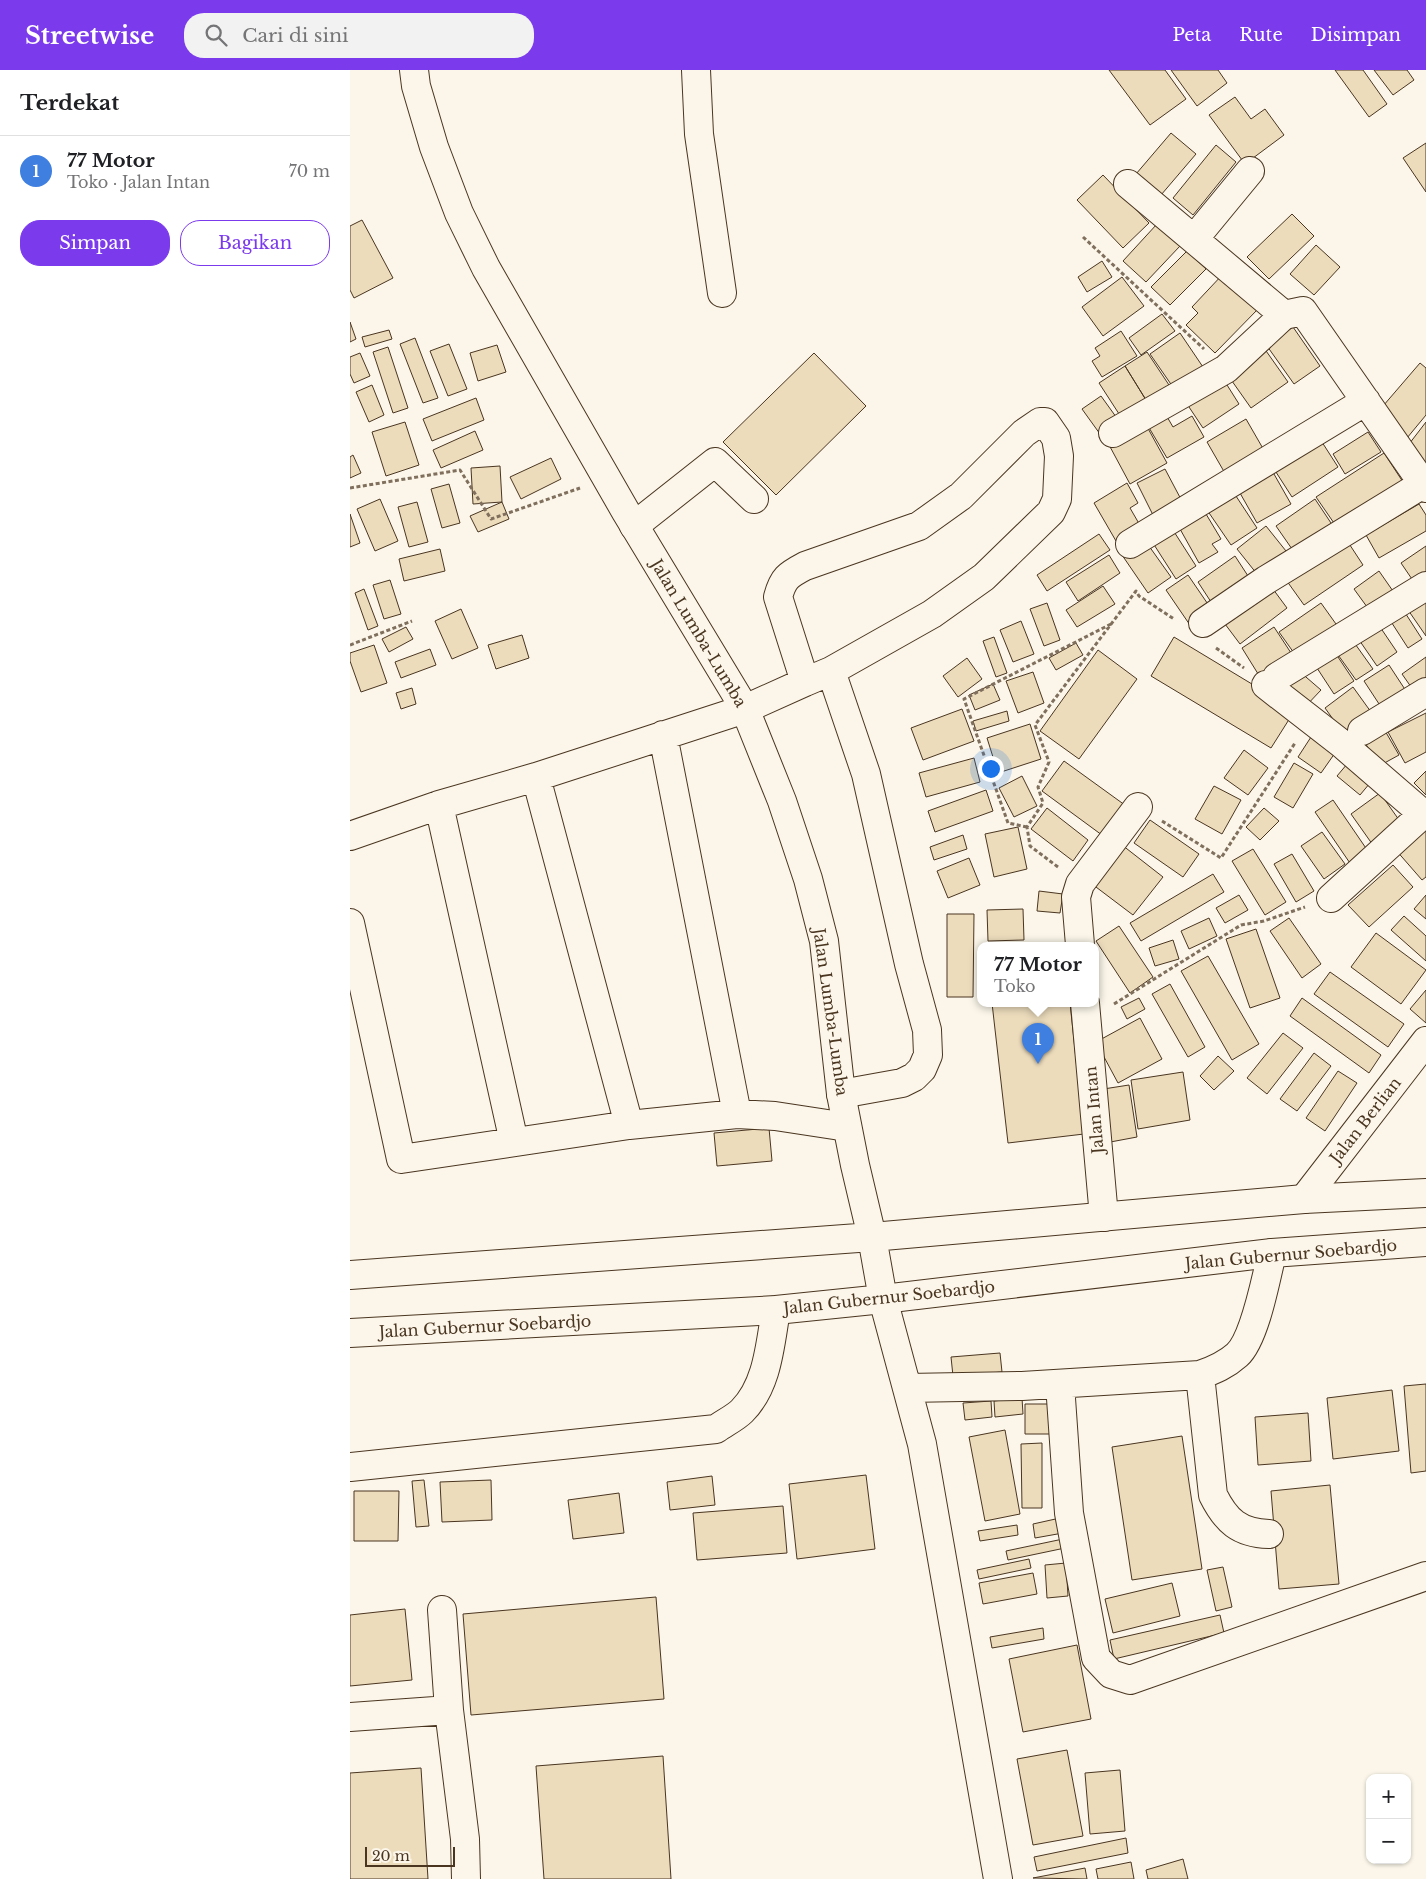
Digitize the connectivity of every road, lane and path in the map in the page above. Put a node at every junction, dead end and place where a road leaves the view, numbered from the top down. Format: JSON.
{"nodes":[{"id":1,"x":414,"y":70,"type":"edge"},
{"id":2,"x":696,"y":70,"type":"edge"},
{"id":3,"x":1250,"y":171,"type":"dead end"},
{"id":4,"x":1128,"y":184,"type":"dead end"},
{"id":5,"x":1083,"y":237,"type":"dead end"},
{"id":6,"x":1194,"y":239,"type":"junction"},
{"id":7,"x":722,"y":293,"type":"dead end"},
{"id":8,"x":1284,"y":315,"type":"junction"},
{"id":9,"x":1226,"y":369,"type":"junction"},
{"id":10,"x":1366,"y":401,"type":"junction"},
{"id":11,"x":1113,"y":433,"type":"dead end"},
{"id":12,"x":606,"y":478,"type":"junction"},
{"id":13,"x":1424,"y":486,"type":"edge"},
{"id":14,"x":350,"y":488,"type":"edge"},
{"id":15,"x":754,"y":499,"type":"dead end"},
{"id":16,"x":634,"y":526,"type":"junction"},
{"id":17,"x":1130,"y":544,"type":"dead end"},
{"id":18,"x":1426,"y":586,"type":"edge"},
{"id":19,"x":1136,"y":591,"type":"dead end"},
{"id":20,"x":412,"y":621,"type":"dead end"},
{"id":21,"x":1113,"y":623,"type":"junction"},
{"id":22,"x":1203,"y":623,"type":"dead end"},
{"id":23,"x":350,"y":645,"type":"edge"},
{"id":24,"x":831,"y":671,"type":"junction"},
{"id":25,"x":805,"y":682,"type":"junction"},
{"id":26,"x":1426,"y":692,"type":"edge"},
{"id":27,"x":745,"y":709,"type":"junction"},
{"id":28,"x":1311,"y":720,"type":"junction"},
{"id":29,"x":1362,"y":731,"type":"dead end"},
{"id":30,"x":663,"y":735,"type":"junction"},
{"id":31,"x":536,"y":777,"type":"junction"},
{"id":32,"x":438,"y":805,"type":"junction"},
{"id":33,"x":1138,"y":807,"type":"joint"},
{"id":34,"x":1425,"y":815,"type":"edge"},
{"id":35,"x":1027,"y":827,"type":"junction"},
{"id":36,"x":350,"y":836,"type":"edge"},
{"id":37,"x":1080,"y":884,"type":"junction"},
{"id":38,"x":1332,"y":898,"type":"joint"},
{"id":39,"x":350,"y":923,"type":"edge"},
{"id":40,"x":1080,"y":942,"type":"edge"},
{"id":41,"x":354,"y":958,"type":"edge"},
{"id":42,"x":1099,"y":1004,"type":"edge"},
{"id":43,"x":1085,"y":1012,"type":"edge"},
{"id":44,"x":1426,"y":1041,"type":"edge"},
{"id":45,"x":841,"y":1094,"type":"junction"},
{"id":46,"x":737,"y":1114,"type":"junction"},
{"id":47,"x":629,"y":1126,"type":"junction"},
{"id":48,"x":847,"y":1127,"type":"junction"},
{"id":49,"x":514,"y":1142,"type":"junction"},
{"id":50,"x":1426,"y":1193,"type":"edge"},
{"id":51,"x":1304,"y":1199,"type":"junction"},
{"id":52,"x":1104,"y":1217,"type":"junction"},
{"id":53,"x":872,"y":1237,"type":"junction"},
{"id":54,"x":1426,"y":1242,"type":"edge"},
{"id":55,"x":1272,"y":1253,"type":"junction"},
{"id":56,"x":350,"y":1275,"type":"edge"},
{"id":57,"x":882,"y":1299,"type":"junction"},
{"id":58,"x":776,"y":1310,"type":"junction"},
{"id":59,"x":350,"y":1333,"type":"edge"},
{"id":60,"x":1200,"y":1374,"type":"junction"},
{"id":61,"x":1060,"y":1384,"type":"junction"},
{"id":62,"x":907,"y":1388,"type":"junction"},
{"id":63,"x":350,"y":1467,"type":"edge"},
{"id":64,"x":1269,"y":1534,"type":"dead end"},
{"id":65,"x":1426,"y":1576,"type":"edge"},
{"id":66,"x":442,"y":1610,"type":"dead end"},
{"id":67,"x":448,"y":1710,"type":"junction"},
{"id":68,"x":350,"y":1717,"type":"edge"},
{"id":69,"x":466,"y":1879,"type":"edge"},
{"id":70,"x":998,"y":1879,"type":"edge"}],
"edges":[{"from":1,"to":12,"type":"main road","name":"Jalan Lumba-Lumba"},
{"from":2,"to":7,"type":"main road"},
{"from":3,"to":6,"type":"main road"},
{"from":4,"to":6,"type":"main road"},
{"from":5,"to":9,"type":"path"},
{"from":6,"to":8,"type":"main road"},
{"from":8,"to":9,"type":"main road"},
{"from":8,"to":10,"type":"main road"},
{"from":9,"to":11,"type":"main road"},
{"from":10,"to":13,"type":"main road"},
{"from":10,"to":17,"type":"main road"},
{"from":12,"to":14,"type":"path"},
{"from":12,"to":16,"type":"main road","name":"Jalan Lumba-Lumba"},
{"from":13,"to":22,"type":"main road"},
{"from":15,"to":16,"type":"main road"},
{"from":16,"to":27,"type":"main road","name":"Jalan Lumba-Lumba"},
{"from":18,"to":28,"type":"main road"},
{"from":19,"to":21,"type":"path"},
{"from":20,"to":23,"type":"path"},
{"from":21,"to":35,"type":"path"},
{"from":21,"to":35,"type":"path"},
{"from":24,"to":25,"type":"main road"},
{"from":24,"to":25,"type":"main road"},
{"from":24,"to":45,"type":"main road"},
{"from":25,"to":27,"type":"main road"},
{"from":26,"to":29,"type":"main road"},
{"from":27,"to":30,"type":"main road"},
{"from":27,"to":45,"type":"main road","name":"Jalan Lumba-Lumba"},
{"from":28,"to":33,"type":"path"},
{"from":28,"to":34,"type":"main road"},
{"from":30,"to":31,"type":"main road"},
{"from":30,"to":46,"type":"main road"},
{"from":31,"to":32,"type":"main road"},
{"from":31,"to":47,"type":"main road"},
{"from":32,"to":36,"type":"main road"},
{"from":32,"to":49,"type":"main road"},
{"from":33,"to":37,"type":"main road"},
{"from":34,"to":38,"type":"main road"},
{"from":35,"to":37,"type":"path"},
{"from":37,"to":40,"type":"main road"},
{"from":38,"to":42,"type":"path"},
{"from":39,"to":41,"type":"main road"},
{"from":41,"to":49,"type":"main road"},
{"from":43,"to":52,"type":"main road","name":"Jalan Intan"},
{"from":44,"to":51,"type":"main road","name":"Jalan Berlian"},
{"from":45,"to":48,"type":"main road","name":"Jalan Lumba-Lumba"},
{"from":46,"to":47,"type":"main road"},
{"from":46,"to":48,"type":"main road"},
{"from":47,"to":49,"type":"main road"},
{"from":48,"to":53,"type":"main road","name":"Jalan Lumba-Lumba"},
{"from":50,"to":51,"type":"main road"},
{"from":51,"to":52,"type":"main road"},
{"from":52,"to":53,"type":"main road"},
{"from":53,"to":56,"type":"main road"},
{"from":53,"to":57,"type":"main road","name":"Jalan Lumba-Lumba"},
{"from":54,"to":55,"type":"main road","name":"Jalan Gubernur Soebardjo"},
{"from":55,"to":57,"type":"main road","name":"Jalan Gubernur Soebardjo"},
{"from":55,"to":60,"type":"main road"},
{"from":57,"to":58,"type":"main road","name":"Jalan Gubernur Soebardjo"},
{"from":57,"to":62,"type":"main road","name":"Jalan Lumba-Lumba"},
{"from":58,"to":59,"type":"main road","name":"Jalan Gubernur Soebardjo"},
{"from":58,"to":63,"type":"main road"},
{"from":60,"to":61,"type":"main road"},
{"from":60,"to":64,"type":"main road"},
{"from":61,"to":62,"type":"main road"},
{"from":61,"to":65,"type":"main road"},
{"from":62,"to":70,"type":"main road","name":"Jalan Lumba-Lumba"},
{"from":66,"to":67,"type":"main road"},
{"from":67,"to":68,"type":"main road"},
{"from":67,"to":69,"type":"main road"}]}
